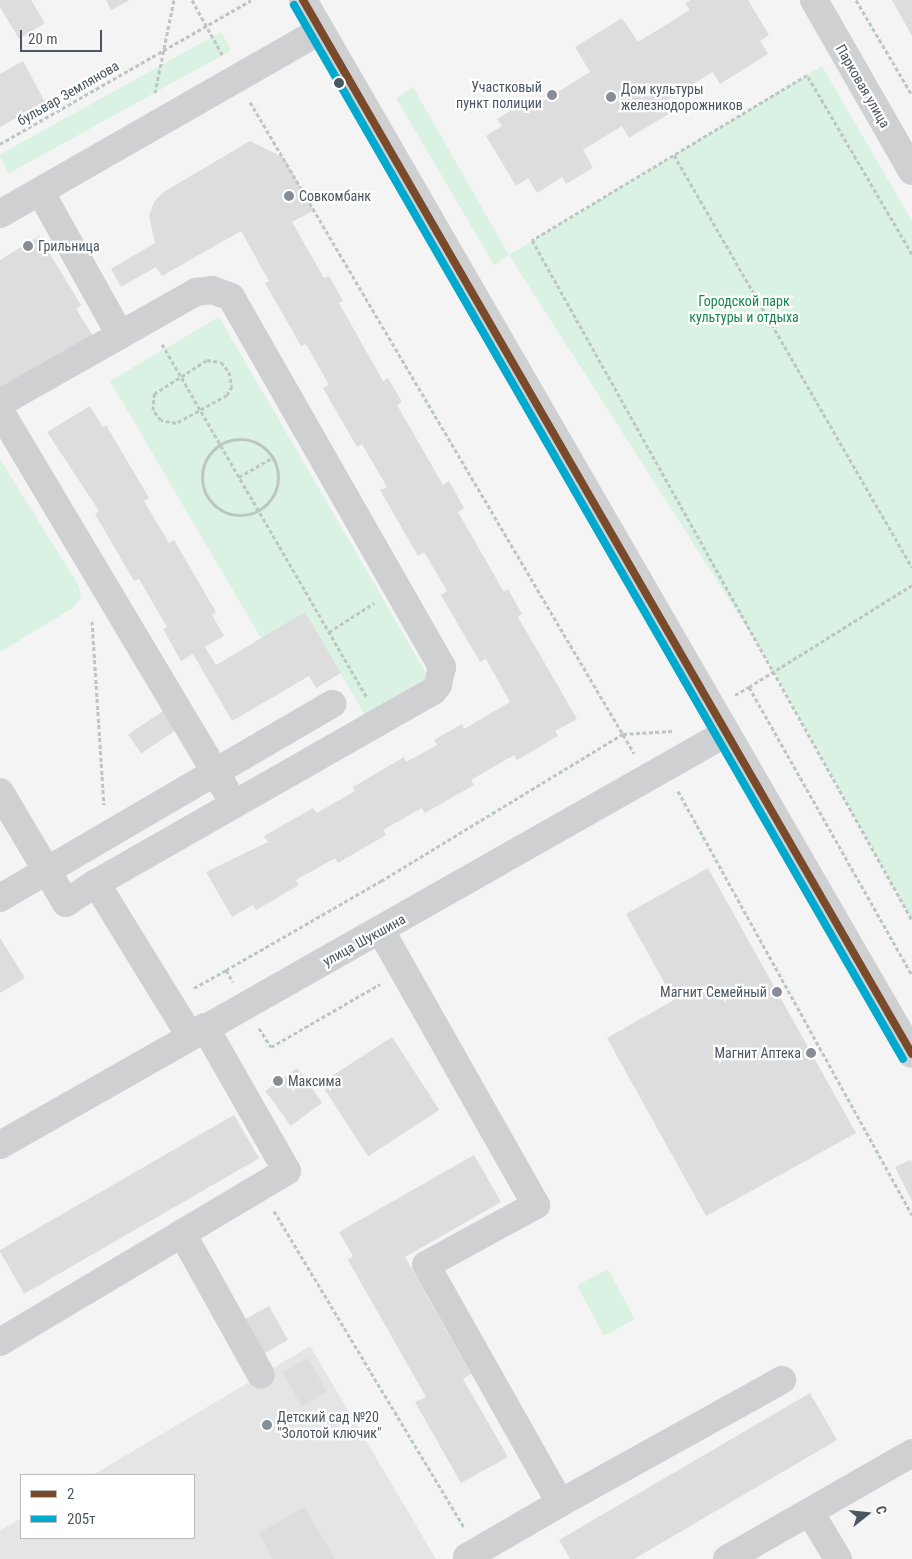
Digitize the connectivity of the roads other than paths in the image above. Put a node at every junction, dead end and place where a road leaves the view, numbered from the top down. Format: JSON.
{"nodes":[{"id":1,"x":303,"y":0,"type":"edge"},
{"id":2,"x":814,"y":0,"type":"edge"},
{"id":3,"x":320,"y":30,"type":"junction"},
{"id":4,"x":912,"y":171,"type":"edge"},
{"id":5,"x":40,"y":191,"type":"junction"},
{"id":6,"x":0,"y":214,"type":"edge"},
{"id":7,"x":120,"y":335,"type":"junction"},
{"id":8,"x":0,"y":403,"type":"edge"},
{"id":9,"x":0,"y":411,"type":"edge"},
{"id":10,"x":332,"y":704,"type":"dead end"},
{"id":11,"x":726,"y":733,"type":"junction"},
{"id":12,"x":215,"y":772,"type":"junction"},
{"id":13,"x":0,"y":792,"type":"edge"},
{"id":14,"x":234,"y":804,"type":"junction"},
{"id":15,"x":47,"y":870,"type":"junction"},
{"id":16,"x":96,"y":883,"type":"junction"},
{"id":17,"x":0,"y":898,"type":"edge"},
{"id":18,"x":381,"y":931,"type":"junction"},
{"id":19,"x":198,"y":1031,"type":"junction"},
{"id":20,"x":912,"y":1054,"type":"edge"},
{"id":21,"x":0,"y":1145,"type":"edge"},
{"id":22,"x":182,"y":1233,"type":"junction"},
{"id":23,"x":0,"y":1342,"type":"edge"},
{"id":24,"x":261,"y":1375,"type":"dead end"},
{"id":25,"x":782,"y":1380,"type":"dead end"},
{"id":26,"x":912,"y":1453,"type":"edge"},
{"id":27,"x":560,"y":1503,"type":"junction"},
{"id":28,"x":810,"y":1512,"type":"junction"},
{"id":29,"x":473,"y":1555,"type":"edge"},
{"id":30,"x":727,"y":1559,"type":"edge"},
{"id":31,"x":838,"y":1559,"type":"edge"}],
"edges":[{"from":1,"to":3,"type":"street"},
{"from":2,"to":4,"type":"street","name":"Парковая улица"},
{"from":3,"to":5,"type":"street"},
{"from":3,"to":11,"type":"street"},
{"from":5,"to":6,"type":"street"},
{"from":5,"to":7,"type":"street"},
{"from":7,"to":8,"type":"street"},
{"from":7,"to":14,"type":"street"},
{"from":9,"to":12,"type":"street"},
{"from":10,"to":12,"type":"street"},
{"from":11,"to":18,"type":"street","name":"улица Шукшина"},
{"from":11,"to":20,"type":"street"},
{"from":12,"to":14,"type":"street"},
{"from":12,"to":15,"type":"street"},
{"from":13,"to":15,"type":"street"},
{"from":14,"to":16,"type":"street"},
{"from":15,"to":16,"type":"street"},
{"from":15,"to":17,"type":"street"},
{"from":16,"to":19,"type":"street"},
{"from":18,"to":19,"type":"street","name":"улица Шукшина"},
{"from":18,"to":27,"type":"street"},
{"from":19,"to":21,"type":"street","name":"улица Шукшина"},
{"from":19,"to":22,"type":"street"},
{"from":22,"to":23,"type":"street"},
{"from":22,"to":24,"type":"street"},
{"from":25,"to":27,"type":"street"},
{"from":26,"to":28,"type":"street"},
{"from":27,"to":29,"type":"street"},
{"from":28,"to":30,"type":"street"},
{"from":28,"to":31,"type":"street"}]}
